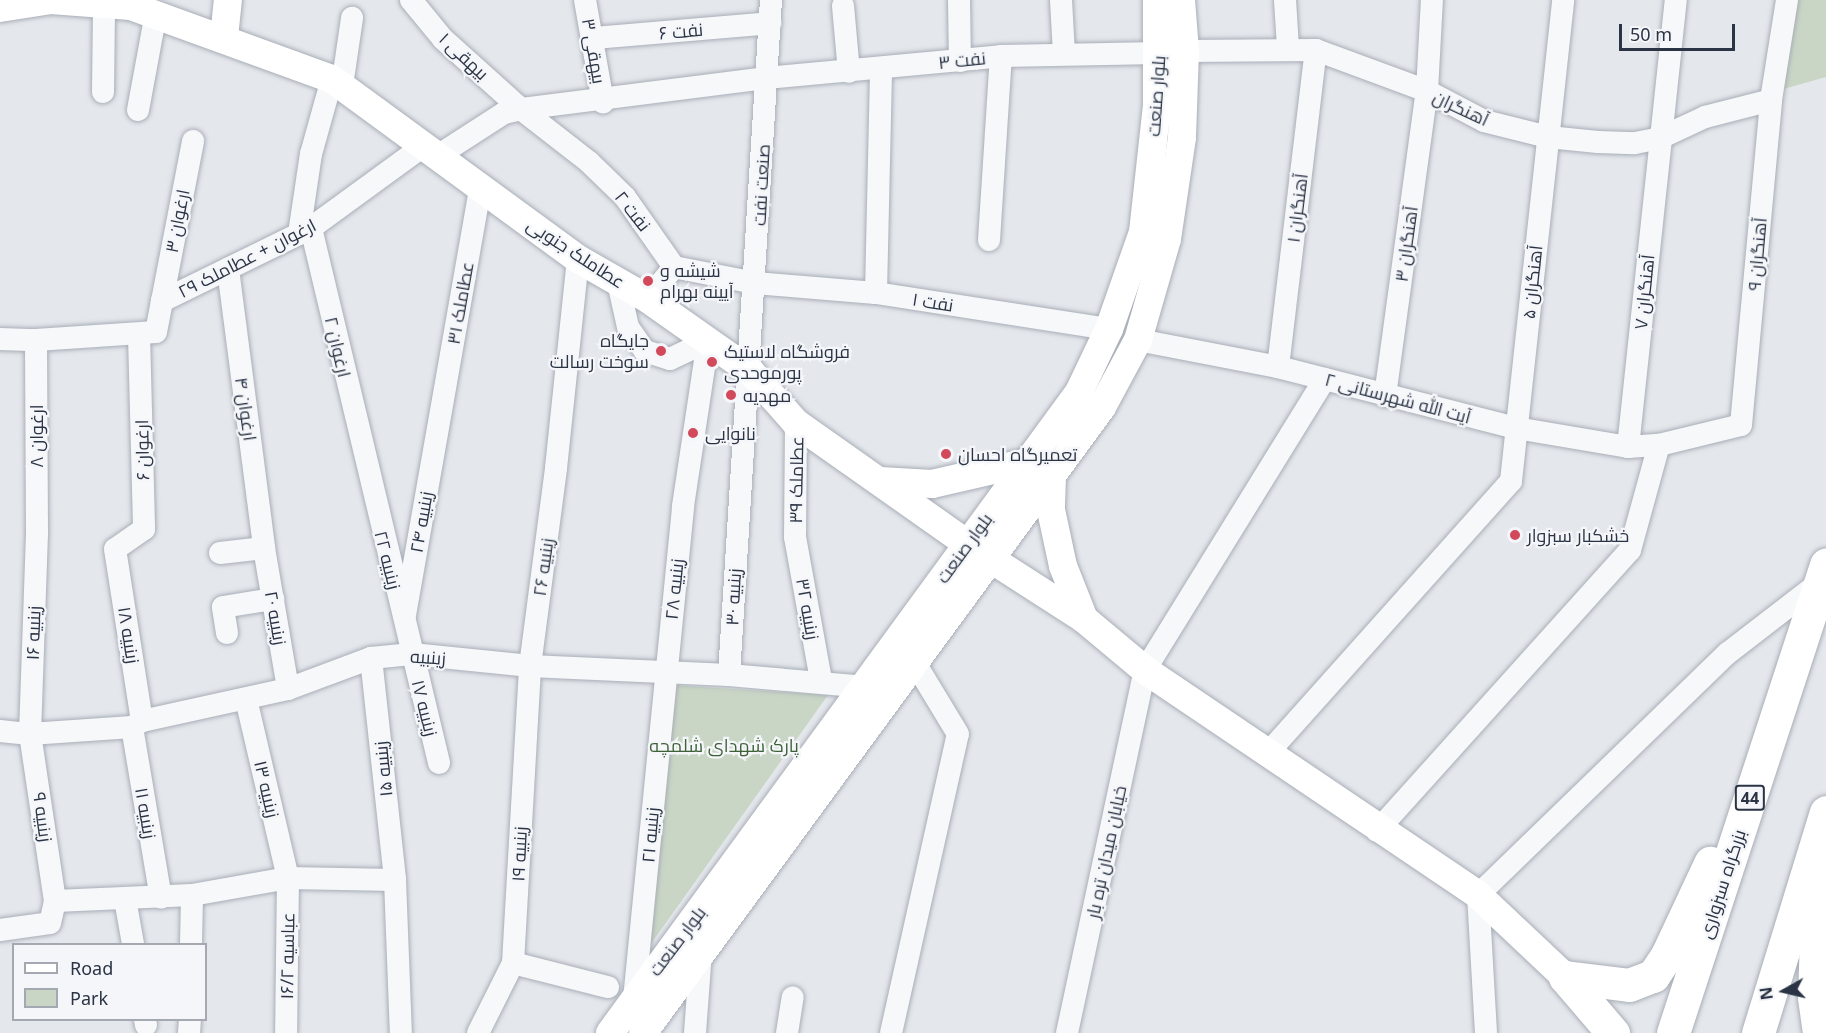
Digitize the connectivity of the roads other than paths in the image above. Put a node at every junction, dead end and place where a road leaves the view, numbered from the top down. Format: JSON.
{"nodes":[{"id":1,"x":228,"y":0,"type":"edge"},
{"id":2,"x":411,"y":0,"type":"edge"},
{"id":3,"x":585,"y":0,"type":"edge"},
{"id":4,"x":771,"y":0,"type":"edge"},
{"id":5,"x":959,"y":0,"type":"edge"},
{"id":6,"x":1061,"y":0,"type":"edge"},
{"id":7,"x":1156,"y":0,"type":"edge"},
{"id":8,"x":1181,"y":0,"type":"edge"},
{"id":9,"x":1285,"y":0,"type":"edge"},
{"id":10,"x":1432,"y":0,"type":"edge"},
{"id":11,"x":1563,"y":0,"type":"edge"},
{"id":12,"x":1676,"y":0,"type":"edge"},
{"id":13,"x":1787,"y":0,"type":"edge"},
{"id":14,"x":105,"y":4,"type":"junction"},
{"id":15,"x":843,"y":6,"type":"dead end"},
{"id":16,"x":151,"y":7,"type":"edge"},
{"id":17,"x":0,"y":8,"type":"edge"},
{"id":18,"x":352,"y":18,"type":"dead end"},
{"id":19,"x":770,"y":23,"type":"junction"},
{"id":20,"x":224,"y":37,"type":"junction"},
{"id":21,"x":593,"y":38,"type":"junction"},
{"id":22,"x":1288,"y":48,"type":"junction"},
{"id":23,"x":1316,"y":50,"type":"junction"},
{"id":24,"x":1172,"y":52,"type":"junction"},
{"id":25,"x":1064,"y":53,"type":"junction"},
{"id":26,"x":1001,"y":56,"type":"junction"},
{"id":27,"x":960,"y":61,"type":"junction"},
{"id":28,"x":881,"y":69,"type":"junction"},
{"id":29,"x":849,"y":72,"type":"junction"},
{"id":30,"x":766,"y":78,"type":"junction"},
{"id":31,"x":337,"y":83,"type":"junction"},
{"id":32,"x":1427,"y":91,"type":"junction"},
{"id":33,"x":103,"y":92,"type":"dead end"},
{"id":34,"x":1771,"y":100,"type":"junction"},
{"id":35,"x":603,"y":102,"type":"junction"},
{"id":36,"x":138,"y":110,"type":"dead end"},
{"id":37,"x":513,"y":111,"type":"junction"},
{"id":38,"x":1548,"y":136,"type":"junction"},
{"id":39,"x":1660,"y":138,"type":"junction"},
{"id":40,"x":193,"y":141,"type":"dead end"},
{"id":41,"x":432,"y":150,"type":"junction"},
{"id":42,"x":480,"y":188,"type":"junction"},
{"id":43,"x":305,"y":231,"type":"junction"},
{"id":44,"x":989,"y":240,"type":"dead end"},
{"id":45,"x":578,"y":259,"type":"junction"},
{"id":46,"x":674,"y":267,"type":"junction"},
{"id":47,"x":228,"y":269,"type":"junction"},
{"id":48,"x":618,"y":282,"type":"junction"},
{"id":49,"x":755,"y":283,"type":"junction"},
{"id":50,"x":876,"y":293,"type":"junction"},
{"id":51,"x":648,"y":299,"type":"junction"},
{"id":52,"x":162,"y":301,"type":"junction"},
{"id":53,"x":1109,"y":330,"type":"junction"},
{"id":54,"x":139,"y":335,"type":"junction"},
{"id":55,"x":0,"y":339,"type":"edge"},
{"id":56,"x":36,"y":340,"type":"junction"},
{"id":57,"x":1138,"y":340,"type":"junction"},
{"id":58,"x":708,"y":341,"type":"junction"},
{"id":59,"x":1278,"y":367,"type":"junction"},
{"id":60,"x":750,"y":371,"type":"junction"},
{"id":61,"x":1325,"y":379,"type":"junction"},
{"id":62,"x":1385,"y":396,"type":"junction"},
{"id":63,"x":1091,"y":400,"type":"junction"},
{"id":64,"x":439,"y":418,"type":"joint"},
{"id":65,"x":796,"y":423,"type":"junction"},
{"id":66,"x":1516,"y":428,"type":"junction"},
{"id":67,"x":1659,"y":445,"type":"junction"},
{"id":68,"x":1628,"y":447,"type":"junction"},
{"id":69,"x":365,"y":466,"type":"joint"},
{"id":70,"x":1040,"y":469,"type":"junction"},
{"id":71,"x":880,"y":481,"type":"junction"},
{"id":72,"x":37,"y":533,"type":"joint"},
{"id":73,"x":795,"y":537,"type":"joint"},
{"id":74,"x":966,"y":543,"type":"junction"},
{"id":75,"x":264,"y":548,"type":"junction"},
{"id":76,"x":114,"y":549,"type":"joint"},
{"id":77,"x":220,"y":553,"type":"dead end"},
{"id":78,"x":990,"y":559,"type":"junction"},
{"id":79,"x":1823,"y":573,"type":"edge"},
{"id":80,"x":273,"y":599,"type":"junction"},
{"id":81,"x":1083,"y":618,"type":"junction"},
{"id":82,"x":404,"y":626,"type":"junction"},
{"id":83,"x":227,"y":633,"type":"dead end"},
{"id":84,"x":412,"y":654,"type":"junction"},
{"id":85,"x":371,"y":658,"type":"junction"},
{"id":86,"x":915,"y":663,"type":"junction"},
{"id":87,"x":530,"y":666,"type":"junction"},
{"id":88,"x":1146,"y":670,"type":"junction"},
{"id":89,"x":665,"y":672,"type":"junction"},
{"id":90,"x":729,"y":675,"type":"junction"},
{"id":91,"x":820,"y":680,"type":"junction"},
{"id":92,"x":866,"y":687,"type":"junction"},
{"id":93,"x":288,"y":689,"type":"junction"},
{"id":94,"x":246,"y":699,"type":"junction"},
{"id":95,"x":137,"y":724,"type":"junction"},
{"id":96,"x":0,"y":731,"type":"edge"},
{"id":97,"x":30,"y":734,"type":"junction"},
{"id":98,"x":1769,"y":739,"type":"junction"},
{"id":99,"x":836,"y":747,"type":"junction"},
{"id":100,"x":1267,"y":753,"type":"junction"},
{"id":101,"x":439,"y":763,"type":"dead end"},
{"id":102,"x":1826,"y":812,"type":"edge"},
{"id":103,"x":1377,"y":831,"type":"junction"},
{"id":104,"x":1816,"y":846,"type":"junction"},
{"id":105,"x":288,"y":878,"type":"junction"},
{"id":106,"x":395,"y":880,"type":"junction"},
{"id":107,"x":192,"y":895,"type":"junction"},
{"id":108,"x":1478,"y":895,"type":"junction"},
{"id":109,"x":161,"y":898,"type":"junction"},
{"id":110,"x":125,"y":899,"type":"junction"},
{"id":111,"x":55,"y":901,"type":"junction"},
{"id":112,"x":0,"y":930,"type":"edge"},
{"id":113,"x":133,"y":943,"type":"edge"},
{"id":114,"x":191,"y":943,"type":"edge"},
{"id":115,"x":701,"y":951,"type":"junction"},
{"id":116,"x":513,"y":963,"type":"junction"},
{"id":117,"x":1565,"y":977,"type":"junction"},
{"id":118,"x":608,"y":987,"type":"dead end"},
{"id":119,"x":793,"y":997,"type":"dead end"},
{"id":120,"x":634,"y":999,"type":"junction"},
{"id":121,"x":286,"y":1033,"type":"edge"},
{"id":122,"x":401,"y":1033,"type":"edge"},
{"id":123,"x":478,"y":1033,"type":"edge"},
{"id":124,"x":610,"y":1033,"type":"edge"},
{"id":125,"x":644,"y":1033,"type":"edge"},
{"id":126,"x":696,"y":1033,"type":"edge"},
{"id":127,"x":787,"y":1033,"type":"edge"},
{"id":128,"x":891,"y":1033,"type":"edge"},
{"id":129,"x":1067,"y":1033,"type":"edge"},
{"id":130,"x":1486,"y":1033,"type":"edge"},
{"id":131,"x":1613,"y":1033,"type":"edge"},
{"id":132,"x":1673,"y":1033,"type":"edge"},
{"id":133,"x":1758,"y":1033,"type":"edge"},
{"id":134,"x":1817,"y":1033,"type":"edge"}],
"edges":[{"from":1,"to":20,"type":"main road"},
{"from":2,"to":37,"type":"street","name":"بیهقی ۱"},
{"from":3,"to":21,"type":"street","name":"بیهقی ۳"},
{"from":4,"to":19,"type":"street","name":"صنعت نفت"},
{"from":5,"to":27,"type":"street"},
{"from":6,"to":25,"type":"street"},
{"from":7,"to":24,"type":"main road","name":"بلوار صنعت"},
{"from":8,"to":24,"type":"main road","name":"بلوار صنعت"},
{"from":9,"to":22,"type":"street"},
{"from":10,"to":32,"type":"street","name":"آهنگران ۳"},
{"from":11,"to":38,"type":"street","name":"آهنگران ۵"},
{"from":12,"to":39,"type":"street","name":"آهنگران ۷"},
{"from":13,"to":34,"type":"street","name":"آهنگران ۹"},
{"from":14,"to":16,"type":"main road","name":"عطاملک جنوبی"},
{"from":14,"to":17,"type":"main road","name":"عطاملک جنوبی"},
{"from":14,"to":33,"type":"street"},
{"from":15,"to":29,"type":"street"},
{"from":16,"to":20,"type":"main road","name":"عطاملک جنوبی"},
{"from":16,"to":36,"type":"street"},
{"from":18,"to":31,"type":"street"},
{"from":19,"to":21,"type":"street","name":"نفت ۶"},
{"from":19,"to":30,"type":"street","name":"صنعت نفت"},
{"from":20,"to":31,"type":"main road","name":"عطاملک جنوبی"},
{"from":21,"to":35,"type":"street","name":"بیهقی ۳"},
{"from":22,"to":23,"type":"street","name":"آهنگران"},
{"from":22,"to":24,"type":"street","name":"آهنگران"},
{"from":23,"to":32,"type":"street","name":"آهنگران"},
{"from":23,"to":59,"type":"street","name":"آهنگران ۱"},
{"from":24,"to":25,"type":"street","name":"نفت ۳"},
{"from":24,"to":53,"type":"main road","name":"بلوار صنعت"},
{"from":24,"to":57,"type":"main road","name":"بلوار صنعت"},
{"from":25,"to":26,"type":"street","name":"نفت ۳"},
{"from":26,"to":27,"type":"street","name":"نفت ۳"},
{"from":26,"to":44,"type":"street"},
{"from":27,"to":28,"type":"street","name":"نفت ۳"},
{"from":28,"to":29,"type":"street","name":"نفت ۳"},
{"from":28,"to":50,"type":"street"},
{"from":29,"to":30,"type":"street","name":"نفت ۳"},
{"from":30,"to":35,"type":"street","name":"نفت ۳"},
{"from":30,"to":49,"type":"street","name":"صنعت نفت"},
{"from":31,"to":41,"type":"main road","name":"عطاملک جنوبی"},
{"from":31,"to":43,"type":"street"},
{"from":32,"to":38,"type":"street","name":"آهنگران"},
{"from":32,"to":62,"type":"street","name":"آهنگران ۳"},
{"from":34,"to":39,"type":"street","name":"آهنگران"},
{"from":34,"to":67,"type":"street","name":"آهنگران ۹"},
{"from":35,"to":37,"type":"street","name":"نفت ۳"},
{"from":37,"to":41,"type":"street","name":"ارغوان + عطاملک ۲۹"},
{"from":37,"to":46,"type":"street","name":"نفت ۲"},
{"from":38,"to":39,"type":"street","name":"آهنگران"},
{"from":38,"to":66,"type":"street","name":"آهنگران ۵"},
{"from":39,"to":68,"type":"street","name":"آهنگران ۷"},
{"from":40,"to":52,"type":"street","name":"ارغوان ۳"},
{"from":41,"to":42,"type":"main road","name":"عطاملک جنوبی"},
{"from":41,"to":43,"type":"street","name":"ارغوان + عطاملک ۲۹"},
{"from":42,"to":45,"type":"main road","name":"عطاملک جنوبی"},
{"from":42,"to":64,"type":"street","name":"عطاملک ۳۱"},
{"from":43,"to":47,"type":"street","name":"ارغوان + عطاملک ۲۹"},
{"from":43,"to":69,"type":"street","name":"ارغوان ۲"},
{"from":45,"to":48,"type":"main road","name":"عطاملک جنوبی"},
{"from":45,"to":87,"type":"street","name":"زینبیه ۲۶"},
{"from":46,"to":49,"type":"street"},
{"from":46,"to":51,"type":"street"},
{"from":47,"to":52,"type":"street","name":"ارغوان + عطاملک ۲۹"},
{"from":47,"to":75,"type":"street","name":"ارغوان ۴"},
{"from":48,"to":51,"type":"main road","name":"عطاملک جنوبی"},
{"from":48,"to":58,"type":"street"},
{"from":49,"to":50,"type":"street","name":"نفت ۱"},
{"from":49,"to":60,"type":"street","name":"صنعت نفت"},
{"from":50,"to":53,"type":"street","name":"نفت ۱"},
{"from":51,"to":58,"type":"main road","name":"عطاملک جنوبی"},
{"from":52,"to":54,"type":"street","name":"ارغوان + عطاملک ۲۹"},
{"from":53,"to":63,"type":"main road","name":"بلوار صنعت"},
{"from":54,"to":56,"type":"street"},
{"from":54,"to":76,"type":"street","name":"ارغوان ۶"},
{"from":55,"to":56,"type":"street"},
{"from":56,"to":72,"type":"street","name":"ارغوان ۸"},
{"from":57,"to":59,"type":"street","name":"آیت الله شهرستانی ۲"},
{"from":57,"to":63,"type":"main road","name":"بلوار صنعت"},
{"from":58,"to":60,"type":"main road","name":"عطاملک جنوبی"},
{"from":58,"to":89,"type":"street","name":"زینبیه ۲۸"},
{"from":59,"to":61,"type":"street","name":"آیت الله شهرستانی ۲"},
{"from":60,"to":65,"type":"main road","name":"عطاملک جنوبی"},
{"from":60,"to":90,"type":"street","name":"زینبیه ۳۰"},
{"from":61,"to":62,"type":"street","name":"آیت الله شهرستانی ۲"},
{"from":61,"to":88,"type":"street","name":"خیابان میدان تره بار"},
{"from":62,"to":66,"type":"street","name":"آیت الله شهرستانی ۲"},
{"from":63,"to":70,"type":"main road","name":"بلوار صنعت"},
{"from":64,"to":82,"type":"street","name":"زینبیه ۲۴"},
{"from":65,"to":71,"type":"main road","name":"عطاملک جنوبی"},
{"from":65,"to":73,"type":"street","name":"عطاملک ۳۹"},
{"from":66,"to":68,"type":"street","name":"آیت الله شهرستانی ۲"},
{"from":66,"to":100,"type":"street","name":"آهنگران ۵"},
{"from":67,"to":68,"type":"street","name":"آیت الله شهرستانی ۲"},
{"from":67,"to":103,"type":"street"},
{"from":69,"to":82,"type":"street","name":"زینبیه ۲۲"},
{"from":70,"to":71,"type":"main road"},
{"from":70,"to":74,"type":"main road","name":"بلوار صنعت"},
{"from":70,"to":78,"type":"main road","name":"بلوار صنعت"},
{"from":70,"to":81,"type":"main road"},
{"from":71,"to":74,"type":"main road","name":"عطاملک جنوبی"},
{"from":72,"to":97,"type":"street","name":"زینبیه ۱۶"},
{"from":73,"to":91,"type":"street","name":"زینبیه ۳۲"},
{"from":74,"to":78,"type":"main road","name":"عطاملک جنوبی"},
{"from":74,"to":92,"type":"main road","name":"بلوار صنعت"},
{"from":75,"to":77,"type":"street"},
{"from":75,"to":80,"type":"street","name":"زینبیه ۲۰"},
{"from":76,"to":95,"type":"street","name":"زینبیه ۱۸"},
{"from":78,"to":81,"type":"main road","name":"عطاملک جنوبی"},
{"from":78,"to":86,"type":"main road","name":"بلوار صنعت"},
{"from":79,"to":98,"type":"highway","name":"بزرگراه سبزواری","number":"44"},
{"from":79,"to":108,"type":"street"},
{"from":80,"to":83,"type":"street"},
{"from":80,"to":93,"type":"street","name":"زینبیه ۲۰"},
{"from":81,"to":88,"type":"main road","name":"عطاملک جنوبی"},
{"from":82,"to":84,"type":"street","name":"زینبیه ۲۲"},
{"from":84,"to":85,"type":"street","name":"زینبیه"},
{"from":84,"to":87,"type":"street","name":"زینبیه"},
{"from":84,"to":101,"type":"street","name":"زینبیه ۱۷"},
{"from":85,"to":93,"type":"street","name":"زینبیه"},
{"from":85,"to":106,"type":"street","name":"زینبیه ۱۵"},
{"from":86,"to":99,"type":"main road","name":"بلوار صنعت"},
{"from":86,"to":128,"type":"street"},
{"from":87,"to":89,"type":"street","name":"زینبیه"},
{"from":87,"to":116,"type":"street","name":"زینبیه ۱۹"},
{"from":88,"to":100,"type":"main road","name":"عطاملک جنوبی"},
{"from":88,"to":129,"type":"street","name":"خیابان میدان تره بار"},
{"from":89,"to":90,"type":"street","name":"زینبیه"},
{"from":89,"to":120,"type":"street","name":"زینبیه ۲۱"},
{"from":90,"to":91,"type":"street","name":"زینبیه"},
{"from":91,"to":92,"type":"street","name":"زینبیه"},
{"from":92,"to":99,"type":"main road","name":"بلوار صنعت"},
{"from":93,"to":94,"type":"street","name":"زینبیه"},
{"from":94,"to":95,"type":"street","name":"زینبیه"},
{"from":94,"to":105,"type":"street","name":"زینبیه ۱۳"},
{"from":95,"to":97,"type":"street","name":"زینبیه"},
{"from":95,"to":109,"type":"street","name":"زینبیه ۱۱"},
{"from":96,"to":97,"type":"street","name":"زینبیه"},
{"from":97,"to":111,"type":"street","name":"زینبیه ۹"},
{"from":98,"to":117,"type":"highway"},
{"from":98,"to":132,"type":"highway","name":"بزرگراه سبزواری","number":"44"},
{"from":99,"to":115,"type":"main road","name":"بلوار صنعت"},
{"from":99,"to":120,"type":"main road","name":"بلوار صنعت"},
{"from":100,"to":103,"type":"main road","name":"عطاملک جنوبی"},
{"from":102,"to":104,"type":"highway"},
{"from":103,"to":108,"type":"main road","name":"عطاملک جنوبی"},
{"from":104,"to":133,"type":"highway"},
{"from":104,"to":134,"type":"main road"},
{"from":105,"to":106,"type":"street"},
{"from":105,"to":107,"type":"street"},
{"from":105,"to":121,"type":"street","name":"عباسیه ۱۶/۲"},
{"from":106,"to":122,"type":"street","name":"زینبیه ۱۵"},
{"from":107,"to":109,"type":"street"},
{"from":107,"to":114,"type":"street"},
{"from":108,"to":117,"type":"main road","name":"عطاملک جنوبی"},
{"from":108,"to":130,"type":"street"},
{"from":109,"to":110,"type":"street"},
{"from":110,"to":111,"type":"street"},
{"from":110,"to":113,"type":"street"},
{"from":111,"to":112,"type":"street"},
{"from":115,"to":125,"type":"main road","name":"بلوار صنعت"},
{"from":115,"to":126,"type":"street"},
{"from":116,"to":118,"type":"street"},
{"from":116,"to":123,"type":"street","name":"زینبیه ۱۹"},
{"from":117,"to":131,"type":"highway"},
{"from":119,"to":127,"type":"street"},
{"from":120,"to":124,"type":"main road","name":"بلوار صنعت"}]}
